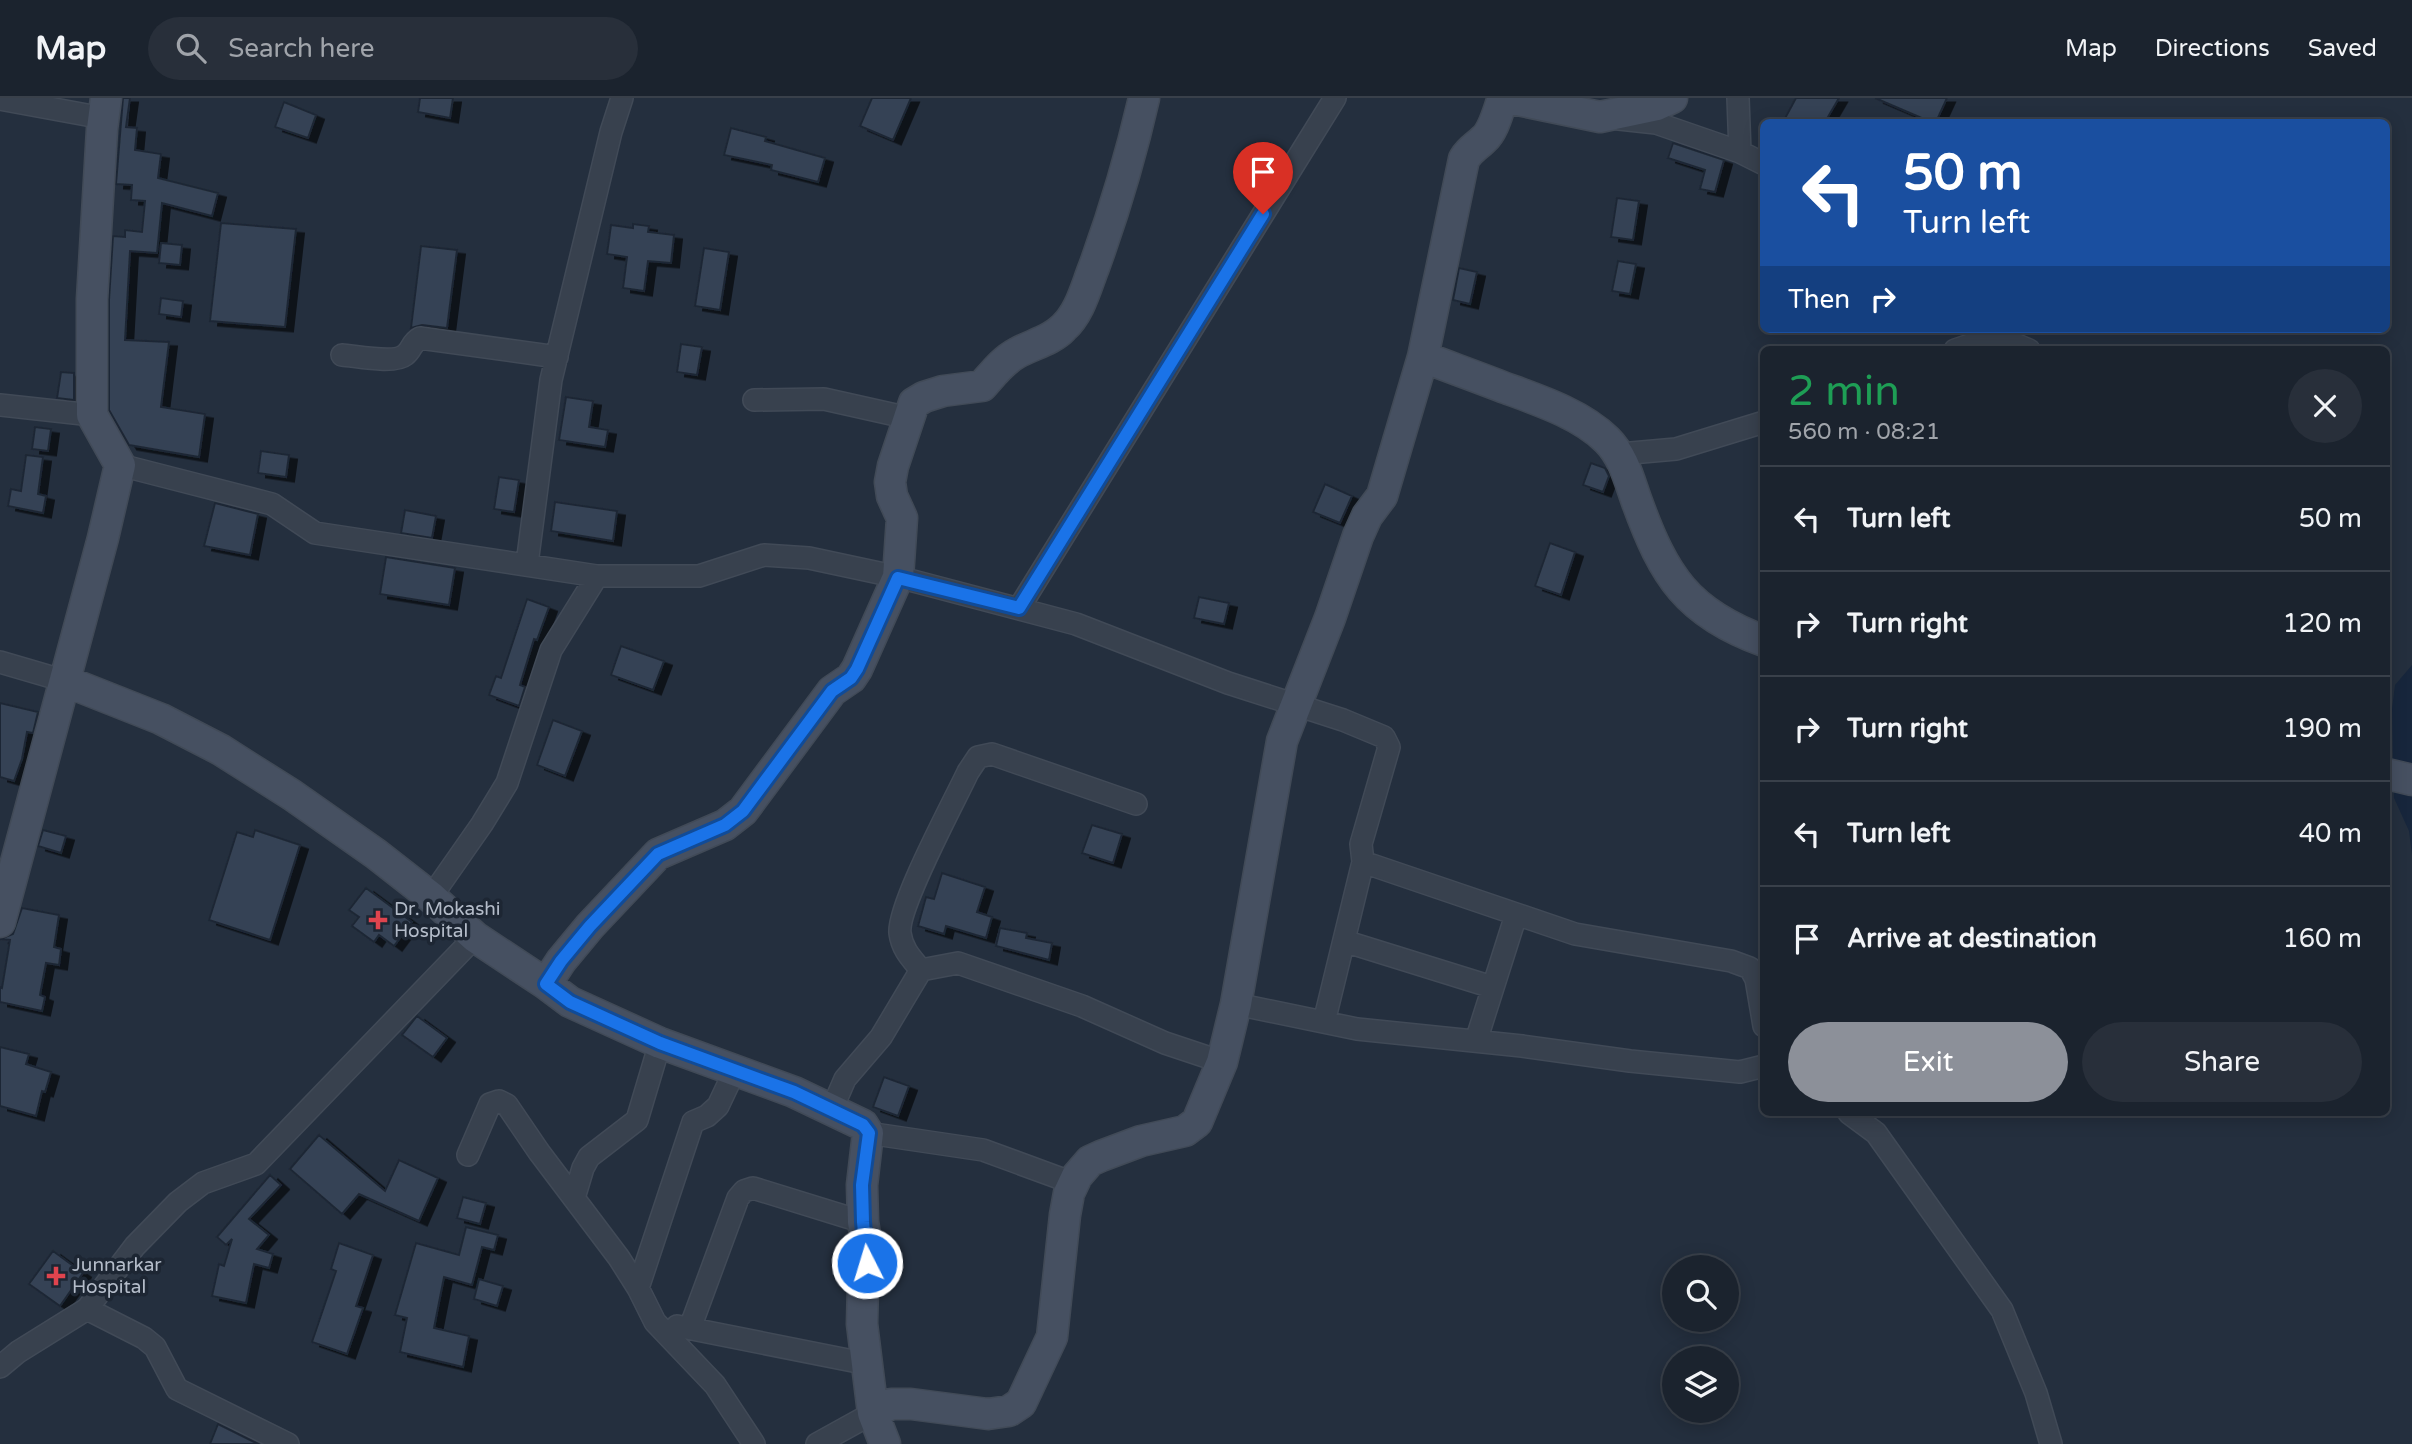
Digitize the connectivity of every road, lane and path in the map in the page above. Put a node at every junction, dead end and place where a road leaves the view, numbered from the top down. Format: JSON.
{"nodes":[{"id":1,"x":622,"y":98,"type":"edge"},
{"id":2,"x":1144,"y":98,"type":"edge"},
{"id":3,"x":1335,"y":98,"type":"edge"},
{"id":4,"x":1505,"y":98,"type":"edge"},
{"id":5,"x":1672,"y":98,"type":"edge"},
{"id":6,"x":1738,"y":98,"type":"edge"},
{"id":7,"x":0,"y":99,"type":"edge"},
{"id":8,"x":104,"y":108,"type":"edge"},
{"id":9,"x":1600,"y":117,"type":"junction"},
{"id":10,"x":1740,"y":152,"type":"junction"},
{"id":11,"x":1760,"y":162,"type":"edge"},
{"id":12,"x":1991,"y":333,"type":"edge"},
{"id":13,"x":1995,"y":333,"type":"edge"},
{"id":14,"x":1963,"y":346,"type":"edge"},
{"id":15,"x":2021,"y":346,"type":"edge"},
{"id":16,"x":342,"y":355,"type":"dead end"},
{"id":17,"x":557,"y":357,"type":"junction"},
{"id":18,"x":1423,"y":357,"type":"junction"},
{"id":19,"x":754,"y":400,"type":"dead end"},
{"id":20,"x":0,"y":405,"type":"edge"},
{"id":21,"x":92,"y":415,"type":"junction"},
{"id":22,"x":909,"y":418,"type":"junction"},
{"id":23,"x":1760,"y":423,"type":"edge"},
{"id":24,"x":1620,"y":454,"type":"junction"},
{"id":25,"x":120,"y":464,"type":"junction"},
{"id":26,"x":527,"y":564,"type":"junction"},
{"id":27,"x":597,"y":576,"type":"junction"},
{"id":28,"x":898,"y":578,"type":"junction"},
{"id":29,"x":1019,"y":608,"type":"junction"},
{"id":30,"x":1760,"y":639,"type":"edge"},
{"id":31,"x":0,"y":662,"type":"edge"},
{"id":32,"x":65,"y":681,"type":"junction"},
{"id":33,"x":1295,"y":706,"type":"junction"},
{"id":34,"x":2390,"y":775,"type":"edge"},
{"id":35,"x":2412,"y":780,"type":"edge"},
{"id":36,"x":1136,"y":804,"type":"dead end"},
{"id":37,"x":1363,"y":862,"type":"junction"},
{"id":38,"x":431,"y":897,"type":"junction"},
{"id":39,"x":1516,"y":915,"type":"junction"},
{"id":40,"x":0,"y":922,"type":"edge"},
{"id":41,"x":475,"y":937,"type":"junction"},
{"id":42,"x":1344,"y":941,"type":"junction"},
{"id":43,"x":921,"y":970,"type":"junction"},
{"id":44,"x":546,"y":984,"type":"junction"},
{"id":45,"x":1492,"y":987,"type":"junction"},
{"id":46,"x":1760,"y":1002,"type":"edge"},
{"id":47,"x":1237,"y":1004,"type":"junction"},
{"id":48,"x":1324,"y":1022,"type":"junction"},
{"id":49,"x":1476,"y":1041,"type":"junction"},
{"id":50,"x":660,"y":1043,"type":"junction"},
{"id":51,"x":1222,"y":1062,"type":"junction"},
{"id":52,"x":1760,"y":1067,"type":"edge"},
{"id":53,"x":735,"y":1070,"type":"junction"},
{"id":54,"x":832,"y":1109,"type":"junction"},
{"id":55,"x":1854,"y":1116,"type":"edge"},
{"id":56,"x":869,"y":1133,"type":"junction"},
{"id":57,"x":468,"y":1155,"type":"dead end"},
{"id":58,"x":1073,"y":1183,"type":"junction"},
{"id":59,"x":574,"y":1198,"type":"junction"},
{"id":60,"x":863,"y":1222,"type":"junction"},
{"id":61,"x":638,"y":1288,"type":"junction"},
{"id":62,"x":87,"y":1309,"type":"junction"},
{"id":63,"x":655,"y":1322,"type":"junction"},
{"id":64,"x":691,"y":1328,"type":"junction"},
{"id":65,"x":867,"y":1364,"type":"junction"},
{"id":66,"x":0,"y":1367,"type":"edge"},
{"id":67,"x":873,"y":1413,"type":"junction"},
{"id":68,"x":288,"y":1444,"type":"edge"},
{"id":69,"x":754,"y":1444,"type":"edge"},
{"id":70,"x":817,"y":1444,"type":"edge"},
{"id":71,"x":886,"y":1444,"type":"edge"},
{"id":72,"x":2051,"y":1444,"type":"edge"}],
"edges":[{"from":1,"to":17,"type":"street"},
{"from":2,"to":22,"type":"street"},
{"from":3,"to":29,"type":"street"},
{"from":4,"to":9,"type":"street"},
{"from":4,"to":18,"type":"street"},
{"from":5,"to":9,"type":"street"},
{"from":6,"to":10,"type":"street"},
{"from":7,"to":8,"type":"street"},
{"from":8,"to":21,"type":"street"},
{"from":9,"to":10,"type":"street"},
{"from":10,"to":11,"type":"street"},
{"from":12,"to":14,"type":"street"},
{"from":13,"to":15,"type":"street"},
{"from":16,"to":17,"type":"street"},
{"from":17,"to":26,"type":"street"},
{"from":18,"to":24,"type":"street"},
{"from":18,"to":33,"type":"street"},
{"from":19,"to":22,"type":"street"},
{"from":20,"to":21,"type":"street"},
{"from":21,"to":25,"type":"street"},
{"from":22,"to":28,"type":"street"},
{"from":23,"to":24,"type":"street"},
{"from":24,"to":30,"type":"street"},
{"from":25,"to":26,"type":"street"},
{"from":25,"to":32,"type":"street"},
{"from":26,"to":27,"type":"street"},
{"from":27,"to":28,"type":"street"},
{"from":27,"to":38,"type":"street"},
{"from":28,"to":29,"type":"street"},
{"from":28,"to":44,"type":"street"},
{"from":29,"to":33,"type":"street"},
{"from":31,"to":32,"type":"street"},
{"from":32,"to":38,"type":"street"},
{"from":32,"to":40,"type":"street"},
{"from":33,"to":37,"type":"street"},
{"from":33,"to":47,"type":"street"},
{"from":34,"to":35,"type":"street"},
{"from":36,"to":43,"type":"street"},
{"from":37,"to":39,"type":"street"},
{"from":37,"to":42,"type":"street"},
{"from":38,"to":41,"type":"street"},
{"from":39,"to":45,"type":"street"},
{"from":39,"to":46,"type":"street"},
{"from":41,"to":44,"type":"street"},
{"from":41,"to":62,"type":"street"},
{"from":42,"to":45,"type":"street"},
{"from":42,"to":48,"type":"street"},
{"from":43,"to":51,"type":"street"},
{"from":43,"to":54,"type":"street"},
{"from":44,"to":50,"type":"street"},
{"from":45,"to":49,"type":"street"},
{"from":47,"to":48,"type":"street"},
{"from":47,"to":51,"type":"street"},
{"from":48,"to":49,"type":"street"},
{"from":49,"to":52,"type":"street"},
{"from":50,"to":53,"type":"street"},
{"from":50,"to":59,"type":"street"},
{"from":51,"to":58,"type":"street"},
{"from":53,"to":54,"type":"street"},
{"from":53,"to":61,"type":"street"},
{"from":54,"to":56,"type":"street"},
{"from":55,"to":72,"type":"street"},
{"from":56,"to":58,"type":"street"},
{"from":56,"to":60,"type":"street"},
{"from":57,"to":59,"type":"street"},
{"from":58,"to":67,"type":"street"},
{"from":59,"to":61,"type":"street"},
{"from":60,"to":64,"type":"street"},
{"from":60,"to":65,"type":"street"},
{"from":61,"to":63,"type":"street"},
{"from":62,"to":66,"type":"street"},
{"from":62,"to":68,"type":"street"},
{"from":63,"to":64,"type":"street"},
{"from":63,"to":69,"type":"street"},
{"from":64,"to":65,"type":"street"},
{"from":65,"to":67,"type":"street"},
{"from":67,"to":70,"type":"street"},
{"from":67,"to":71,"type":"street"}]}
